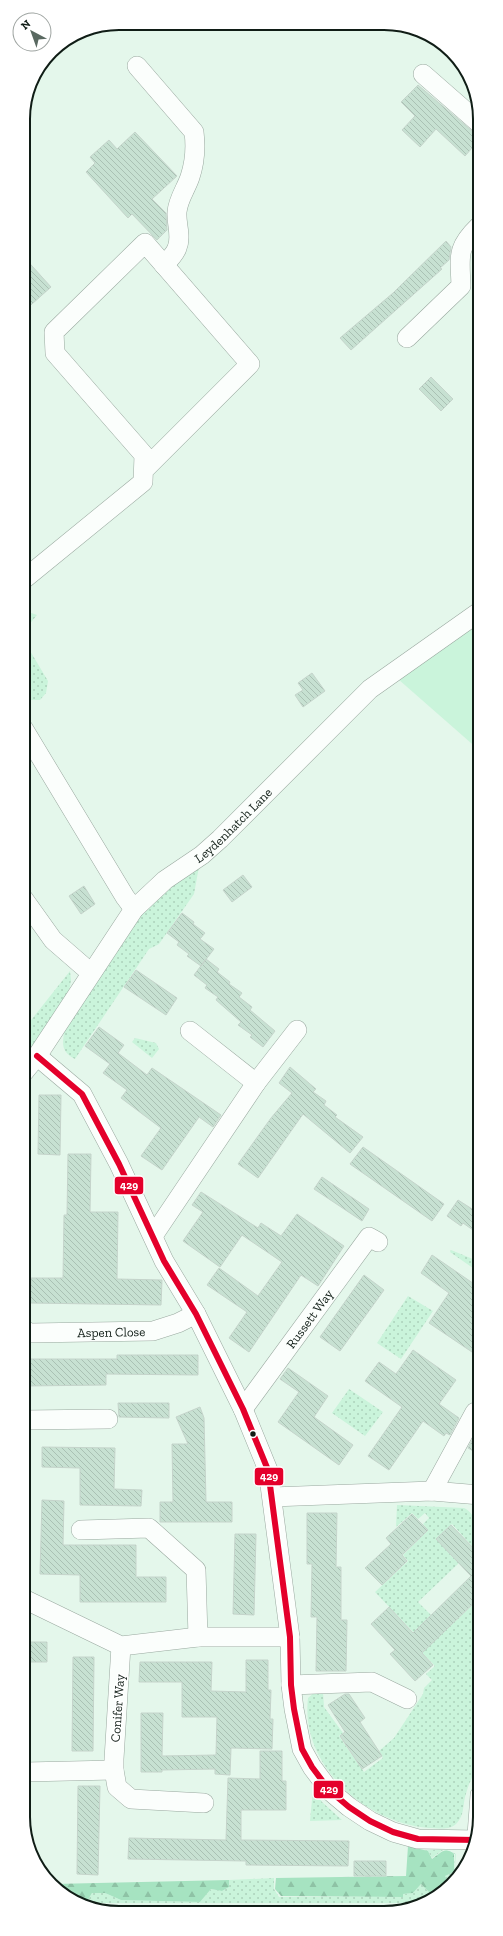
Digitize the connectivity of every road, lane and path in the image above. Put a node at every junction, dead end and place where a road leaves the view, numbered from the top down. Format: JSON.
{"nodes":[{"id":1,"x":137,"y":66,"type":"dead end"},
{"id":2,"x":423,"y":74,"type":"dead end"},
{"id":3,"x":473,"y":118,"type":"edge"},
{"id":4,"x":473,"y":231,"type":"edge"},
{"id":5,"x":164,"y":265,"type":"junction"},
{"id":6,"x":407,"y":338,"type":"dead end"},
{"id":7,"x":144,"y":470,"type":"junction"},
{"id":8,"x":30,"y":574,"type":"edge"},
{"id":9,"x":473,"y":616,"type":"edge"},
{"id":10,"x":30,"y":740,"type":"edge"},
{"id":11,"x":30,"y":907,"type":"edge"},
{"id":12,"x":134,"y":909,"type":"junction"},
{"id":13,"x":91,"y":973,"type":"junction"},
{"id":14,"x":297,"y":1030,"type":"dead end"},
{"id":15,"x":190,"y":1031,"type":"dead end"},
{"id":16,"x":37,"y":1056,"type":"junction"},
{"id":17,"x":30,"y":1065,"type":"edge"},
{"id":18,"x":256,"y":1083,"type":"junction"},
{"id":19,"x":153,"y":1236,"type":"junction"},
{"id":20,"x":378,"y":1242,"type":"dead end"},
{"id":21,"x":196,"y":1314,"type":"junction"},
{"id":22,"x":30,"y":1331,"type":"edge"},
{"id":23,"x":243,"y":1409,"type":"junction"},
{"id":24,"x":473,"y":1417,"type":"edge"},
{"id":25,"x":108,"y":1419,"type":"dead end"},
{"id":26,"x":30,"y":1420,"type":"edge"},
{"id":27,"x":432,"y":1491,"type":"junction"},
{"id":28,"x":473,"y":1494,"type":"edge"},
{"id":29,"x":272,"y":1497,"type":"junction"},
{"id":30,"x":81,"y":1530,"type":"dead end"},
{"id":31,"x":30,"y":1602,"type":"edge"},
{"id":32,"x":198,"y":1637,"type":"junction"},
{"id":33,"x":290,"y":1637,"type":"junction"},
{"id":34,"x":121,"y":1646,"type":"junction"},
{"id":35,"x":291,"y":1685,"type":"junction"},
{"id":36,"x":407,"y":1699,"type":"dead end"},
{"id":37,"x":114,"y":1770,"type":"junction"},
{"id":38,"x":30,"y":1772,"type":"edge"},
{"id":39,"x":204,"y":1803,"type":"dead end"},
{"id":40,"x":470,"y":1840,"type":"edge"}],
"edges":[{"from":1,"to":5,"type":"street"},
{"from":2,"to":3,"type":"street"},
{"from":4,"to":6,"type":"street"},
{"from":5,"to":7,"type":"street"},
{"from":5,"to":7,"type":"street"},
{"from":7,"to":8,"type":"street"},
{"from":9,"to":12,"type":"street","name":"Leydenhatch Lane"},
{"from":10,"to":12,"type":"street"},
{"from":11,"to":13,"type":"street"},
{"from":12,"to":13,"type":"street","name":"Leydenhatch Lane"},
{"from":13,"to":16,"type":"street","name":"Leydenhatch Lane"},
{"from":14,"to":18,"type":"street"},
{"from":15,"to":18,"type":"street"},
{"from":16,"to":17,"type":"street","name":"Leydenhatch Lane"},
{"from":16,"to":19,"type":"street"},
{"from":18,"to":19,"type":"street"},
{"from":19,"to":21,"type":"street"},
{"from":20,"to":23,"type":"street","name":"Russett Way"},
{"from":21,"to":22,"type":"street","name":"Aspen Close"},
{"from":21,"to":23,"type":"street"},
{"from":23,"to":29,"type":"street"},
{"from":24,"to":27,"type":"street"},
{"from":25,"to":26,"type":"street"},
{"from":27,"to":28,"type":"street"},
{"from":27,"to":29,"type":"street"},
{"from":29,"to":33,"type":"street"},
{"from":30,"to":32,"type":"street"},
{"from":31,"to":34,"type":"street"},
{"from":32,"to":33,"type":"street"},
{"from":32,"to":34,"type":"street"},
{"from":33,"to":35,"type":"street"},
{"from":34,"to":37,"type":"street","name":"Conifer Way"},
{"from":35,"to":36,"type":"street"},
{"from":35,"to":40,"type":"street"},
{"from":37,"to":38,"type":"street"},
{"from":37,"to":39,"type":"street","name":"Conifer Way"}]}
